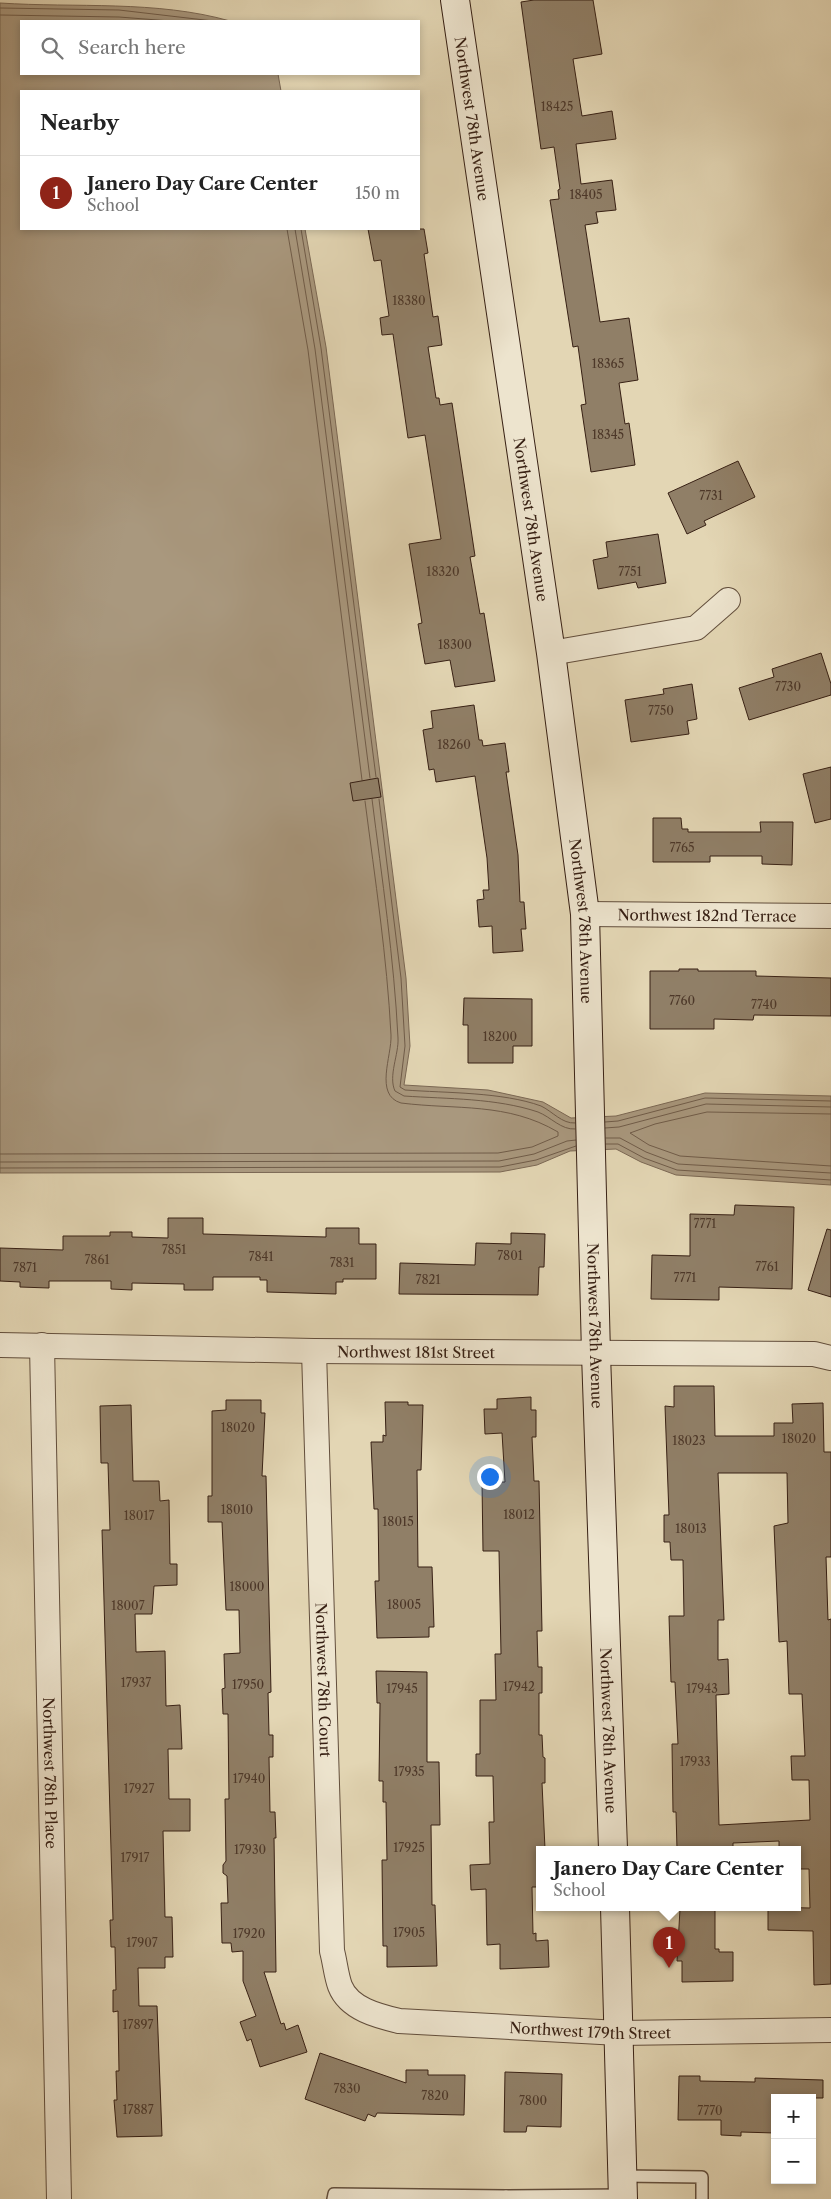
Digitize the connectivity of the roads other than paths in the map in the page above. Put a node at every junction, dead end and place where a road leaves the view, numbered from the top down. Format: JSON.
{"nodes":[{"id":1,"x":455,"y":0,"type":"edge"},
{"id":2,"x":728,"y":600,"type":"dead end"},
{"id":3,"x":551,"y":653,"type":"junction"},
{"id":4,"x":585,"y":914,"type":"junction"},
{"id":5,"x":831,"y":916,"type":"edge"},
{"id":6,"x":0,"y":1345,"type":"edge"},
{"id":7,"x":42,"y":1346,"type":"junction"},
{"id":8,"x":314,"y":1351,"type":"junction"},
{"id":9,"x":596,"y":1354,"type":"junction"},
{"id":10,"x":831,"y":1358,"type":"edge"},
{"id":11,"x":613,"y":1846,"type":"edge"},
{"id":12,"x":615,"y":1911,"type":"edge"},
{"id":13,"x":353,"y":2003,"type":"joint"},
{"id":14,"x":831,"y":2030,"type":"edge"},
{"id":15,"x":620,"y":2033,"type":"junction"},
{"id":16,"x":623,"y":2190,"type":"edge"},
{"id":17,"x":506,"y":2198,"type":"edge"},
{"id":18,"x":59,"y":2199,"type":"edge"},
{"id":19,"x":333,"y":2199,"type":"edge"},
{"id":20,"x":702,"y":2199,"type":"edge"}],
"edges":[{"from":1,"to":3,"type":"street","name":"Northwest 78th Avenue"},
{"from":2,"to":3,"type":"street"},
{"from":3,"to":4,"type":"street","name":"Northwest 78th Avenue"},
{"from":4,"to":5,"type":"street","name":"Northwest 182nd Terrace"},
{"from":4,"to":9,"type":"street","name":"Northwest 78th Avenue"},
{"from":6,"to":7,"type":"street","name":"Northwest 181st Street"},
{"from":7,"to":8,"type":"street","name":"Northwest 181st Street"},
{"from":7,"to":18,"type":"street","name":"Northwest 78th Place"},
{"from":8,"to":9,"type":"street","name":"Northwest 181st Street"},
{"from":8,"to":13,"type":"street","name":"Northwest 78th Court"},
{"from":9,"to":10,"type":"street","name":"Northwest 181st Street"},
{"from":9,"to":11,"type":"street","name":"Northwest 78th Avenue"},
{"from":12,"to":15,"type":"street"},
{"from":13,"to":15,"type":"street","name":"Northwest 179th Street"},
{"from":14,"to":15,"type":"street","name":"Northwest 179th Street"},
{"from":15,"to":16,"type":"street"},
{"from":16,"to":17,"type":"lane"},
{"from":16,"to":20,"type":"lane"},
{"from":17,"to":19,"type":"lane"}]}
